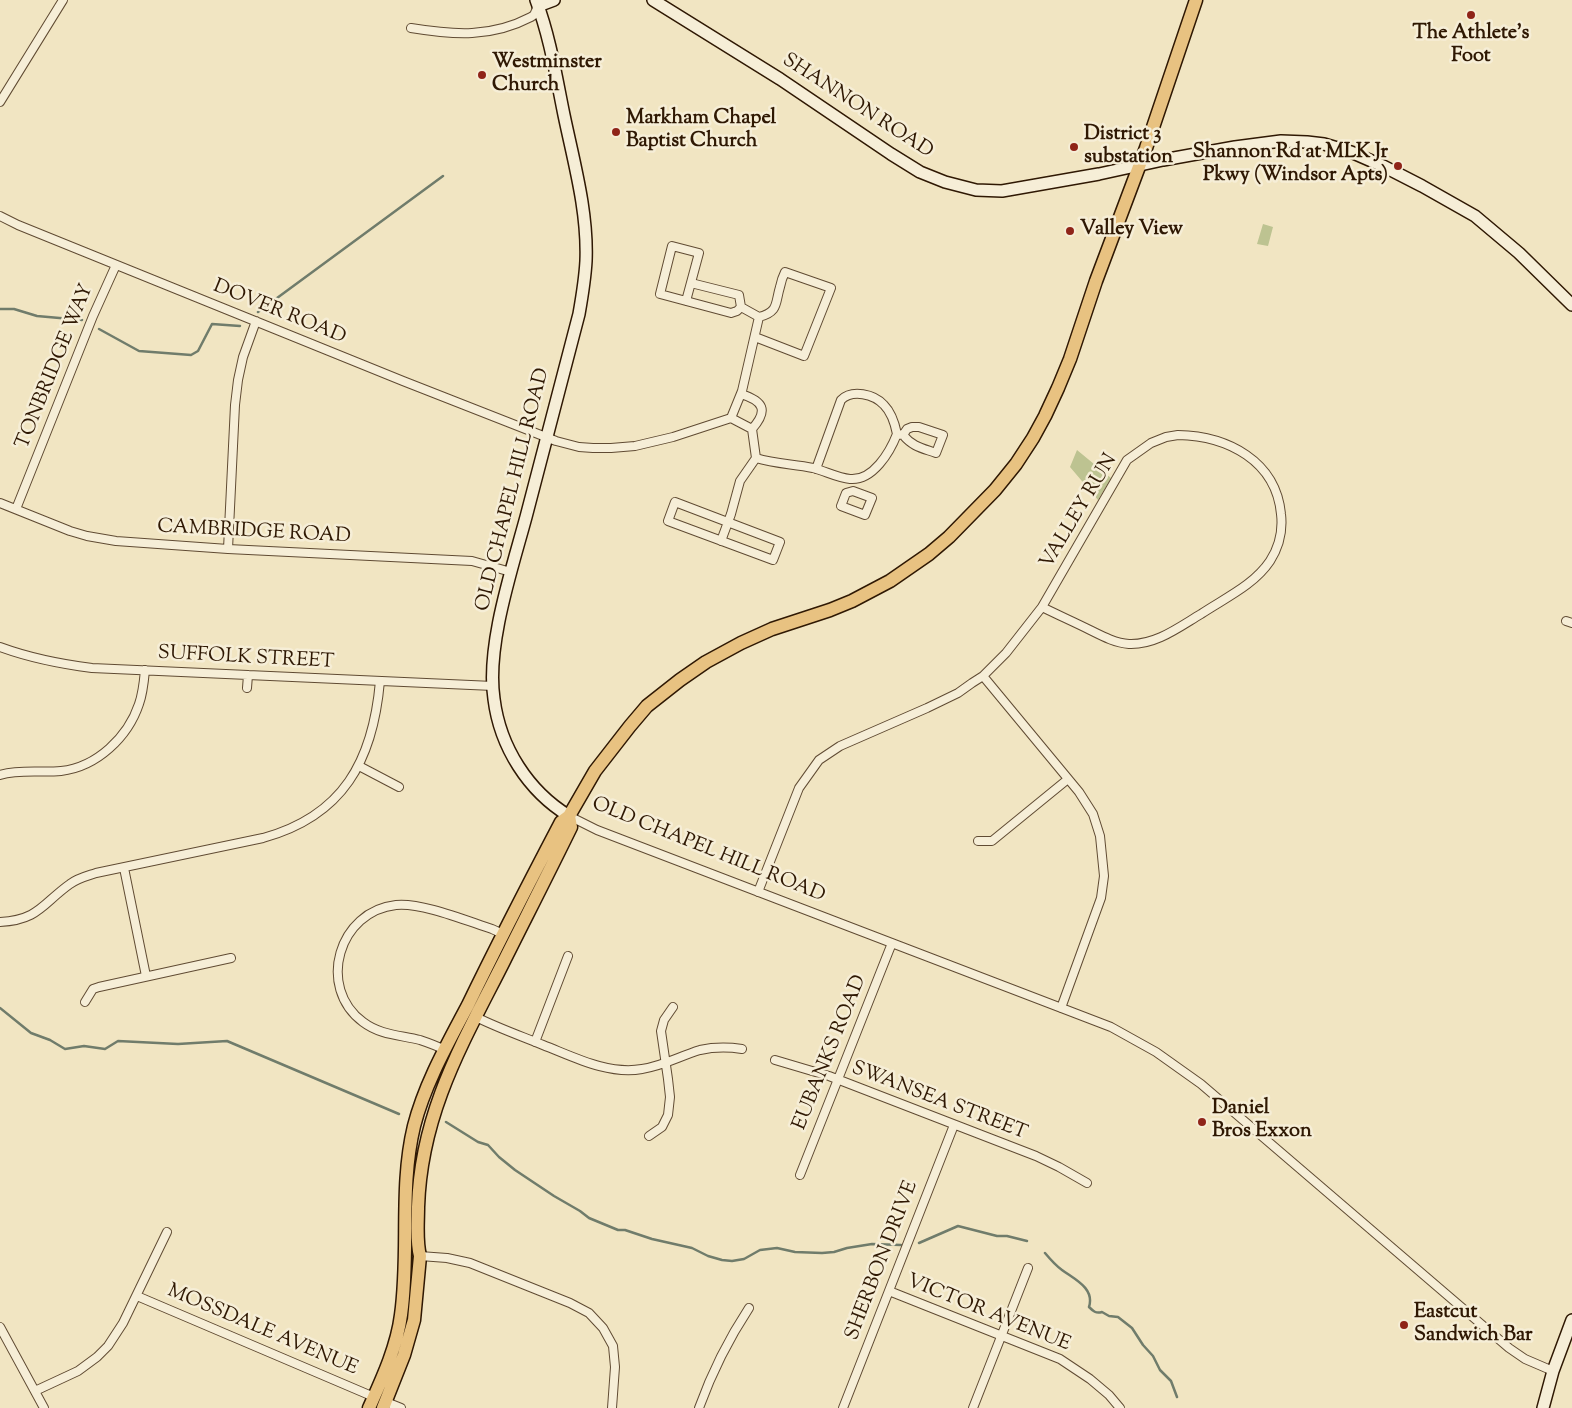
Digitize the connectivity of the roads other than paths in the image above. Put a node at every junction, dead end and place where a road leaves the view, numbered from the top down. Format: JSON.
{"nodes":[{"id":1,"x":63,"y":0,"type":"edge"},
{"id":2,"x":554,"y":0,"type":"edge"},
{"id":3,"x":653,"y":0,"type":"edge"},
{"id":4,"x":1196,"y":0,"type":"edge"},
{"id":5,"x":537,"y":3,"type":"edge"},
{"id":6,"x":411,"y":28,"type":"dead end"},
{"id":7,"x":0,"y":102,"type":"edge"},
{"id":8,"x":1140,"y":165,"type":"junction"},
{"id":9,"x":0,"y":216,"type":"edge"},
{"id":10,"x":116,"y":265,"type":"junction"},
{"id":11,"x":691,"y":283,"type":"junction"},
{"id":12,"x":686,"y":301,"type":"junction"},
{"id":13,"x":1572,"y":305,"type":"edge"},
{"id":14,"x":740,"y":307,"type":"junction"},
{"id":15,"x":759,"y":317,"type":"junction"},
{"id":16,"x":256,"y":321,"type":"junction"},
{"id":17,"x":755,"y":337,"type":"junction"},
{"id":18,"x":741,"y":394,"type":"junction"},
{"id":19,"x":731,"y":418,"type":"junction"},
{"id":20,"x":752,"y":429,"type":"junction"},
{"id":21,"x":900,"y":434,"type":"junction"},
{"id":22,"x":547,"y":438,"type":"junction"},
{"id":23,"x":756,"y":458,"type":"junction"},
{"id":24,"x":816,"y":469,"type":"junction"},
{"id":25,"x":853,"y":480,"type":"junction"},
{"id":26,"x":853,"y":491,"type":"dead end"},
{"id":27,"x":0,"y":503,"type":"edge"},
{"id":28,"x":16,"y":509,"type":"junction"},
{"id":29,"x":728,"y":522,"type":"junction"},
{"id":30,"x":721,"y":541,"type":"junction"},
{"id":31,"x":228,"y":550,"type":"junction"},
{"id":32,"x":511,"y":572,"type":"junction"},
{"id":33,"x":1042,"y":607,"type":"junction"},
{"id":34,"x":0,"y":647,"type":"edge"},
{"id":35,"x":145,"y":670,"type":"junction"},
{"id":36,"x":248,"y":675,"type":"junction"},
{"id":37,"x":983,"y":676,"type":"junction"},
{"id":38,"x":380,"y":682,"type":"junction"},
{"id":39,"x":493,"y":686,"type":"junction"},
{"id":40,"x":247,"y":688,"type":"dead end"},
{"id":41,"x":359,"y":766,"type":"junction"},
{"id":42,"x":0,"y":775,"type":"edge"},
{"id":43,"x":1068,"y":779,"type":"junction"},
{"id":44,"x":399,"y":787,"type":"dead end"},
{"id":45,"x":570,"y":816,"type":"junction"},
{"id":46,"x":978,"y":841,"type":"dead end"},
{"id":47,"x":124,"y":868,"type":"junction"},
{"id":48,"x":758,"y":892,"type":"junction"},
{"id":49,"x":0,"y":922,"type":"edge"},
{"id":50,"x":503,"y":934,"type":"junction"},
{"id":51,"x":892,"y":943,"type":"junction"},
{"id":52,"x":568,"y":956,"type":"dead end"},
{"id":53,"x":231,"y":958,"type":"dead end"},
{"id":54,"x":146,"y":976,"type":"junction"},
{"id":55,"x":84,"y":1002,"type":"dead end"},
{"id":56,"x":673,"y":1008,"type":"dead end"},
{"id":57,"x":1061,"y":1008,"type":"junction"},
{"id":58,"x":476,"y":1017,"type":"junction"},
{"id":59,"x":535,"y":1042,"type":"junction"},
{"id":60,"x":742,"y":1049,"type":"dead end"},
{"id":61,"x":446,"y":1050,"type":"junction"},
{"id":62,"x":775,"y":1060,"type":"dead end"},
{"id":63,"x":666,"y":1063,"type":"junction"},
{"id":64,"x":838,"y":1080,"type":"junction"},
{"id":65,"x":954,"y":1125,"type":"junction"},
{"id":66,"x":649,"y":1136,"type":"dead end"},
{"id":67,"x":800,"y":1175,"type":"dead end"},
{"id":68,"x":1088,"y":1183,"type":"dead end"},
{"id":69,"x":167,"y":1232,"type":"dead end"},
{"id":70,"x":420,"y":1256,"type":"junction"},
{"id":71,"x":1028,"y":1268,"type":"dead end"},
{"id":72,"x":889,"y":1291,"type":"junction"},
{"id":73,"x":137,"y":1296,"type":"junction"},
{"id":74,"x":749,"y":1308,"type":"dead end"},
{"id":75,"x":1572,"y":1320,"type":"edge"},
{"id":76,"x":0,"y":1327,"type":"edge"},
{"id":77,"x":1001,"y":1337,"type":"junction"},
{"id":78,"x":1553,"y":1371,"type":"junction"},
{"id":79,"x":35,"y":1391,"type":"junction"},
{"id":80,"x":378,"y":1404,"type":"edge"},
{"id":81,"x":44,"y":1408,"type":"edge"},
{"id":82,"x":401,"y":1408,"type":"edge"},
{"id":83,"x":612,"y":1408,"type":"edge"},
{"id":84,"x":699,"y":1408,"type":"edge"},
{"id":85,"x":842,"y":1408,"type":"edge"},
{"id":86,"x":972,"y":1408,"type":"edge"},
{"id":87,"x":1120,"y":1408,"type":"edge"},
{"id":88,"x":1543,"y":1408,"type":"edge"}],
"edges":[{"from":1,"to":7,"type":"street"},
{"from":2,"to":5,"type":"street"},
{"from":3,"to":8,"type":"street","name":"SHANNON ROAD"},
{"from":4,"to":8,"type":"main road"},
{"from":5,"to":6,"type":"street"},
{"from":5,"to":22,"type":"street","name":"OLD CHAPEL HILL ROAD"},
{"from":8,"to":13,"type":"street","name":"SHANNON ROAD"},
{"from":8,"to":45,"type":"main road"},
{"from":9,"to":10,"type":"street","name":"DOVER ROAD"},
{"from":10,"to":16,"type":"street","name":"DOVER ROAD"},
{"from":10,"to":28,"type":"street","name":"TONBRIDGE WAY"},
{"from":11,"to":12,"type":"street"},
{"from":11,"to":12,"type":"street"},
{"from":11,"to":14,"type":"street"},
{"from":12,"to":14,"type":"street"},
{"from":14,"to":15,"type":"street"},
{"from":15,"to":17,"type":"street"},
{"from":15,"to":17,"type":"street"},
{"from":16,"to":22,"type":"street","name":"DOVER ROAD"},
{"from":16,"to":31,"type":"street"},
{"from":17,"to":18,"type":"street"},
{"from":18,"to":19,"type":"street"},
{"from":18,"to":20,"type":"street"},
{"from":19,"to":20,"type":"street"},
{"from":19,"to":22,"type":"street","name":"DOVER ROAD"},
{"from":20,"to":23,"type":"street"},
{"from":21,"to":21,"type":"street"},
{"from":21,"to":24,"type":"street"},
{"from":21,"to":25,"type":"street"},
{"from":22,"to":32,"type":"street","name":"OLD CHAPEL HILL ROAD"},
{"from":23,"to":24,"type":"street"},
{"from":23,"to":29,"type":"street"},
{"from":24,"to":25,"type":"street"},
{"from":25,"to":26,"type":"street"},
{"from":27,"to":28,"type":"street","name":"CAMBRIDGE ROAD"},
{"from":28,"to":31,"type":"street","name":"CAMBRIDGE ROAD"},
{"from":29,"to":30,"type":"street"},
{"from":29,"to":30,"type":"street"},
{"from":29,"to":30,"type":"street"},
{"from":31,"to":32,"type":"street","name":"CAMBRIDGE ROAD"},
{"from":32,"to":39,"type":"street","name":"OLD CHAPEL HILL ROAD"},
{"from":33,"to":33,"type":"street","name":"VALLEY RUN"},
{"from":33,"to":37,"type":"street","name":"VALLEY RUN"},
{"from":34,"to":35,"type":"street","name":"SUFFOLK STREET"},
{"from":35,"to":36,"type":"street","name":"SUFFOLK STREET"},
{"from":35,"to":42,"type":"street"},
{"from":36,"to":38,"type":"street","name":"SUFFOLK STREET"},
{"from":36,"to":40,"type":"street"},
{"from":37,"to":43,"type":"street"},
{"from":37,"to":48,"type":"street","name":"VALLEY RUN"},
{"from":38,"to":39,"type":"street","name":"SUFFOLK STREET"},
{"from":38,"to":41,"type":"street"},
{"from":39,"to":45,"type":"street","name":"OLD CHAPEL HILL ROAD"},
{"from":41,"to":44,"type":"street"},
{"from":41,"to":47,"type":"street"},
{"from":43,"to":46,"type":"street"},
{"from":43,"to":57,"type":"street"},
{"from":45,"to":48,"type":"street","name":"OLD CHAPEL HILL ROAD"},
{"from":45,"to":50,"type":"main road"},
{"from":45,"to":58,"type":"main road"},
{"from":47,"to":49,"type":"street"},
{"from":47,"to":54,"type":"street"},
{"from":48,"to":51,"type":"street","name":"OLD CHAPEL HILL ROAD"},
{"from":50,"to":61,"type":"main road"},
{"from":50,"to":61,"type":"street"},
{"from":51,"to":57,"type":"street","name":"OLD CHAPEL HILL ROAD"},
{"from":51,"to":64,"type":"street","name":"EUBANKS ROAD"},
{"from":52,"to":59,"type":"street"},
{"from":53,"to":54,"type":"street"},
{"from":54,"to":55,"type":"street"},
{"from":56,"to":63,"type":"street"},
{"from":57,"to":78,"type":"street","name":"OLD CHAPEL HILL ROAD"},
{"from":58,"to":59,"type":"street"},
{"from":58,"to":70,"type":"main road"},
{"from":59,"to":63,"type":"street"},
{"from":60,"to":63,"type":"street"},
{"from":61,"to":80,"type":"main road"},
{"from":62,"to":64,"type":"street","name":"SWANSEA STREET"},
{"from":63,"to":66,"type":"street"},
{"from":64,"to":65,"type":"street","name":"SWANSEA STREET"},
{"from":64,"to":67,"type":"street","name":"EUBANKS ROAD"},
{"from":65,"to":68,"type":"street","name":"SWANSEA STREET"},
{"from":65,"to":72,"type":"street","name":"SHERBON DRIVE"},
{"from":69,"to":73,"type":"street"},
{"from":70,"to":80,"type":"main road"},
{"from":70,"to":83,"type":"street"},
{"from":71,"to":77,"type":"street"},
{"from":72,"to":77,"type":"street","name":"VICTOR AVENUE"},
{"from":72,"to":85,"type":"street","name":"SHERBON DRIVE"},
{"from":73,"to":79,"type":"street"},
{"from":73,"to":80,"type":"street","name":"MOSSDALE AVENUE"},
{"from":74,"to":84,"type":"street"},
{"from":75,"to":78,"type":"street"},
{"from":76,"to":79,"type":"street"},
{"from":77,"to":86,"type":"street"},
{"from":77,"to":87,"type":"street","name":"VICTOR AVENUE"},
{"from":78,"to":88,"type":"street"},
{"from":79,"to":81,"type":"street"},
{"from":80,"to":82,"type":"street","name":"MOSSDALE AVENUE"}]}
